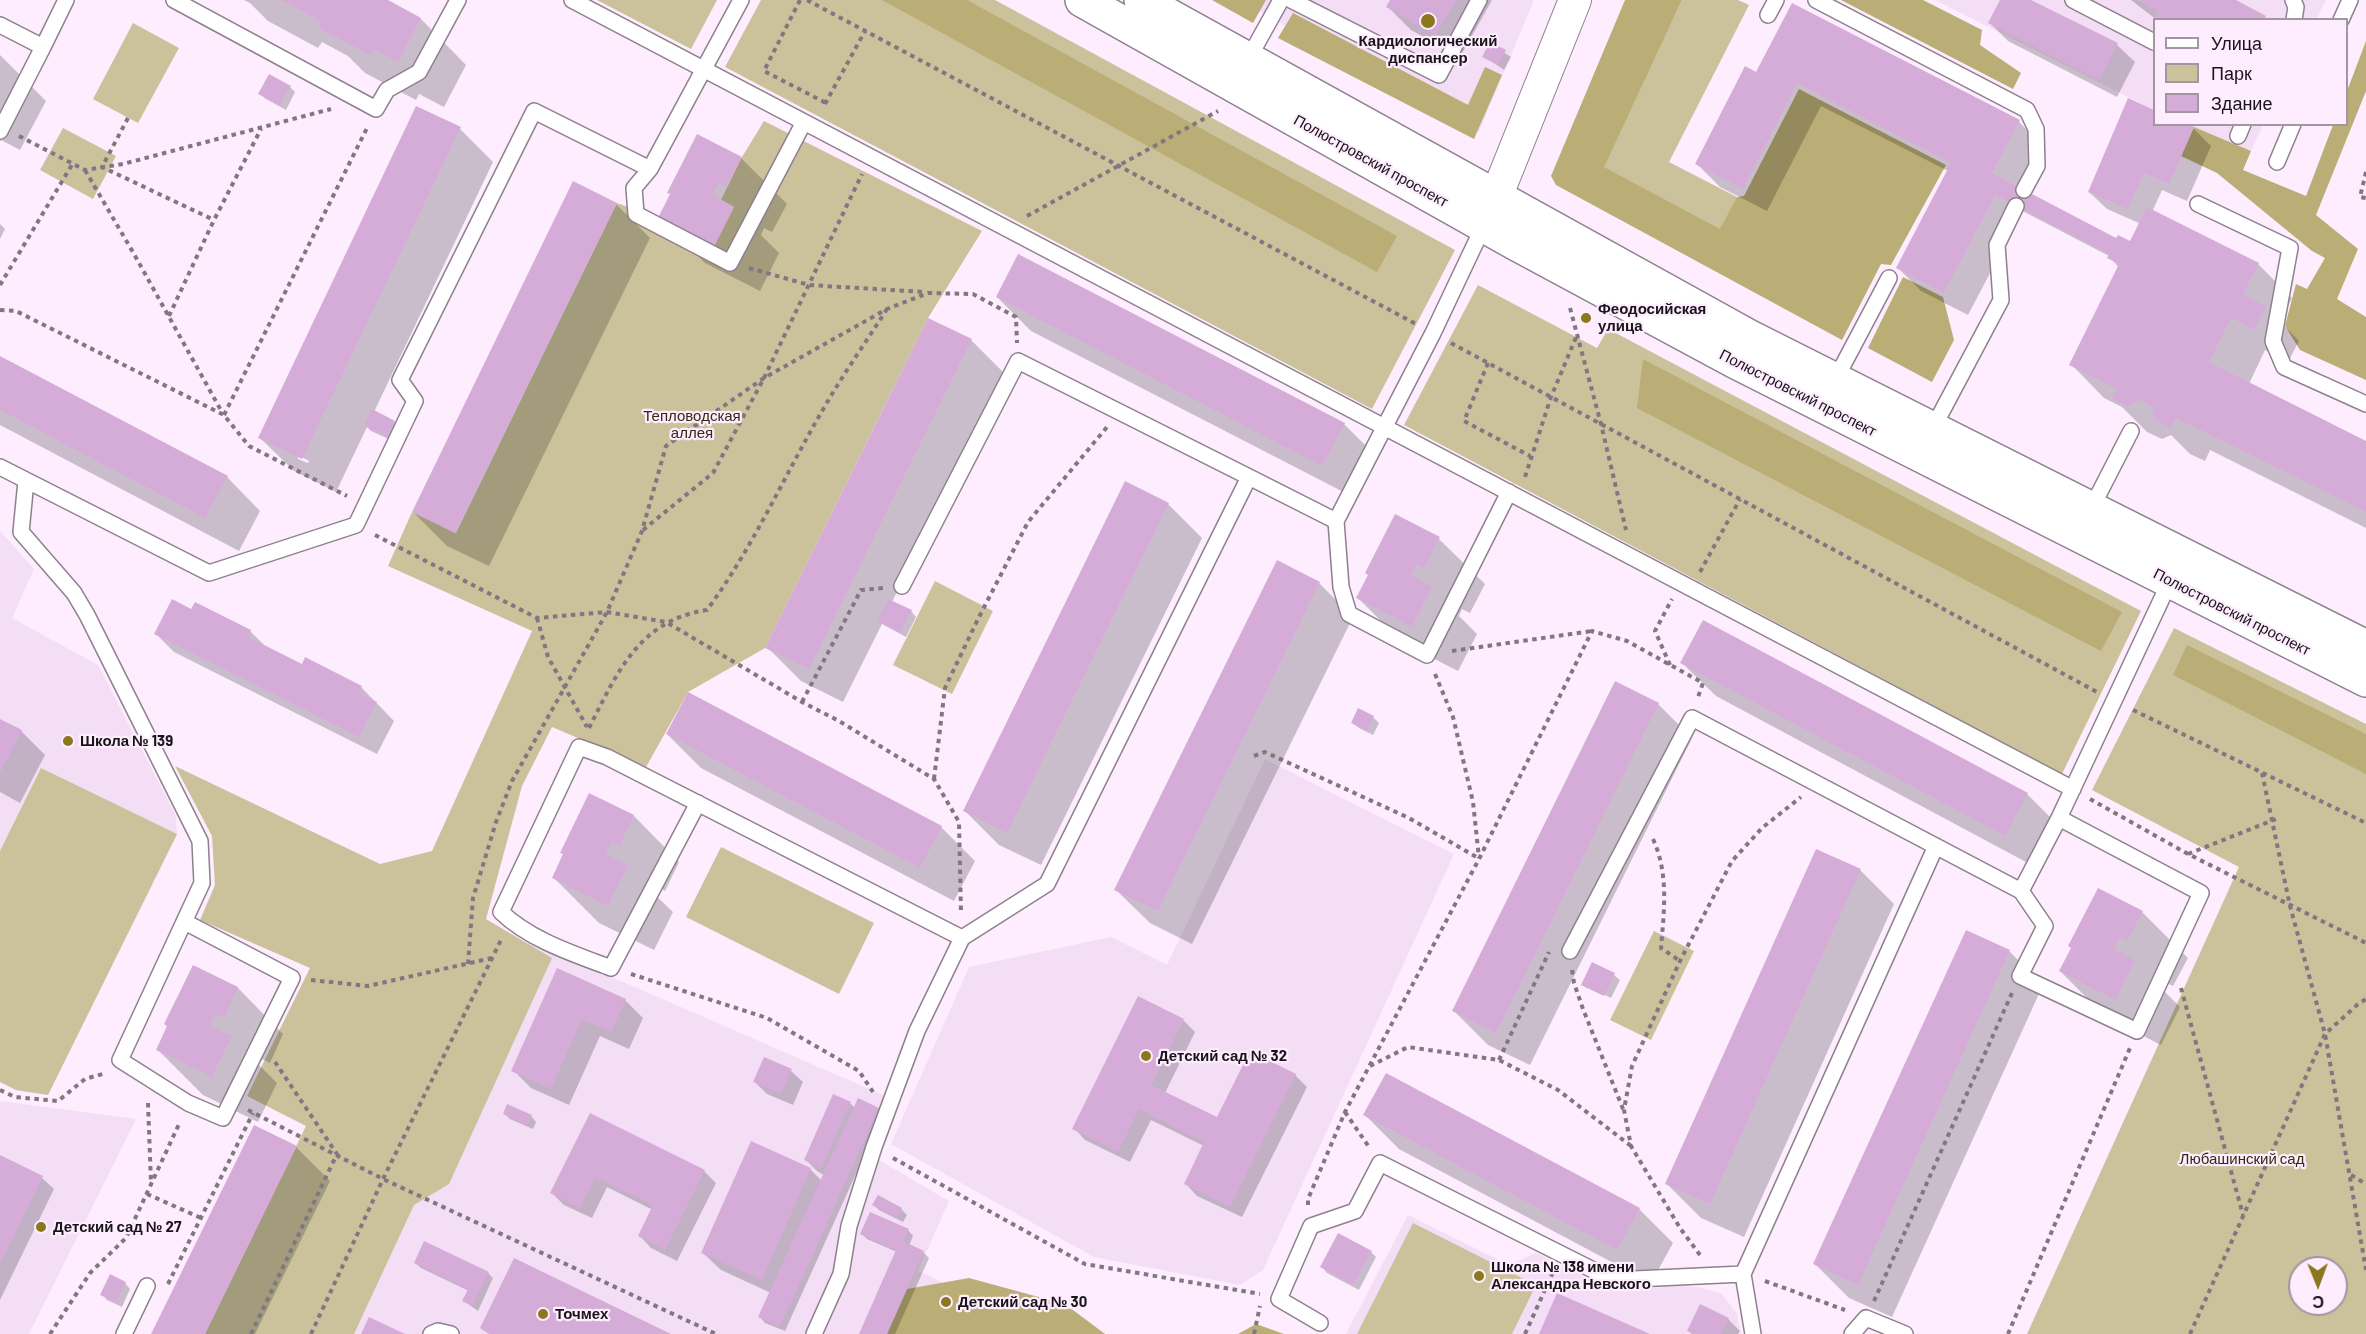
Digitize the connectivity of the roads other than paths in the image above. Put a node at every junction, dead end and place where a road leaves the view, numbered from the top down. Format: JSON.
{"nodes":[{"id":1,"x":66,"y":0,"type":"edge"},
{"id":2,"x":174,"y":0,"type":"edge"},
{"id":3,"x":458,"y":0,"type":"edge"},
{"id":4,"x":572,"y":0,"type":"edge"},
{"id":5,"x":741,"y":0,"type":"edge"},
{"id":6,"x":1082,"y":0,"type":"edge"},
{"id":7,"x":1141,"y":0,"type":"edge"},
{"id":8,"x":1281,"y":0,"type":"edge"},
{"id":9,"x":1291,"y":0,"type":"edge"},
{"id":10,"x":1479,"y":0,"type":"edge"},
{"id":11,"x":1575,"y":0,"type":"edge"},
{"id":12,"x":1776,"y":0,"type":"edge"},
{"id":13,"x":1816,"y":0,"type":"edge"},
{"id":14,"x":2073,"y":0,"type":"edge"},
{"id":15,"x":2293,"y":0,"type":"edge"},
{"id":16,"x":2350,"y":0,"type":"edge"},
{"id":17,"x":1768,"y":15,"type":"dead end"},
{"id":18,"x":2294,"y":18,"type":"edge"},
{"id":19,"x":2342,"y":18,"type":"edge"},
{"id":20,"x":0,"y":25,"type":"edge"},
{"id":21,"x":2153,"y":41,"type":"edge"},
{"id":22,"x":43,"y":47,"type":"junction"},
{"id":23,"x":705,"y":70,"type":"junction"},
{"id":24,"x":1235,"y":84,"type":"junction"},
{"id":25,"x":804,"y":122,"type":"junction"},
{"id":26,"x":2293,"y":126,"type":"edge"},
{"id":27,"x":1,"y":129,"type":"edge"},
{"id":28,"x":2277,"y":162,"type":"dead end"},
{"id":29,"x":650,"y":169,"type":"junction"},
{"id":30,"x":2024,"y":190,"type":"dead end"},
{"id":31,"x":2198,"y":204,"type":"dead end"},
{"id":32,"x":2016,"y":206,"type":"dead end"},
{"id":33,"x":1490,"y":211,"type":"junction"},
{"id":34,"x":1889,"y":278,"type":"dead end"},
{"id":35,"x":1828,"y":392,"type":"junction"},
{"id":36,"x":2366,"y":404,"type":"edge"},
{"id":37,"x":1384,"y":427,"type":"junction"},
{"id":38,"x":2131,"y":430,"type":"dead end"},
{"id":39,"x":1926,"y":442,"type":"junction"},
{"id":40,"x":0,"y":467,"type":"edge"},
{"id":41,"x":1249,"y":477,"type":"junction"},
{"id":42,"x":26,"y":481,"type":"junction"},
{"id":43,"x":1514,"y":495,"type":"junction"},
{"id":44,"x":1336,"y":521,"type":"junction"},
{"id":45,"x":2085,"y":522,"type":"junction"},
{"id":46,"x":2177,"y":568,"type":"junction"},
{"id":47,"x":902,"y":586,"type":"road end"},
{"id":48,"x":2366,"y":647,"type":"edge"},
{"id":49,"x":2366,"y":680,"type":"edge"},
{"id":50,"x":2073,"y":789,"type":"junction"},
{"id":51,"x":698,"y":803,"type":"junction"},
{"id":52,"x":2059,"y":818,"type":"junction"},
{"id":53,"x":1936,"y":846,"type":"junction"},
{"id":54,"x":2022,"y":891,"type":"junction"},
{"id":55,"x":185,"y":922,"type":"junction"},
{"id":56,"x":962,"y":938,"type":"junction"},
{"id":57,"x":1570,"y":951,"type":"road end"},
{"id":58,"x":1743,"y":1274,"type":"junction"},
{"id":59,"x":147,"y":1286,"type":"road end"},
{"id":60,"x":1320,"y":1323,"type":"dead end"},
{"id":61,"x":124,"y":1334,"type":"edge"},
{"id":62,"x":431,"y":1334,"type":"edge"},
{"id":63,"x":451,"y":1334,"type":"edge"},
{"id":64,"x":814,"y":1334,"type":"edge"},
{"id":65,"x":1753,"y":1334,"type":"edge"},
{"id":66,"x":1852,"y":1334,"type":"edge"},
{"id":67,"x":1905,"y":1334,"type":"edge"}],
"edges":[{"from":1,"to":22,"type":"lane"},
{"from":2,"to":3,"type":"lane"},
{"from":4,"to":23,"type":"lane"},
{"from":5,"to":23,"type":"lane"},
{"from":6,"to":24,"type":"main road","name":"Полюстровский проспект"},
{"from":7,"to":24,"type":"main road","name":"Полюстровский проспект"},
{"from":8,"to":24,"type":"lane"},
{"from":9,"to":10,"type":"lane"},
{"from":11,"to":33,"type":"street"},
{"from":12,"to":17,"type":"lane"},
{"from":13,"to":30,"type":"lane"},
{"from":14,"to":21,"type":"lane"},
{"from":15,"to":18,"type":"lane"},
{"from":16,"to":19,"type":"lane"},
{"from":20,"to":22,"type":"lane"},
{"from":22,"to":27,"type":"lane"},
{"from":23,"to":25,"type":"lane"},
{"from":23,"to":29,"type":"lane"},
{"from":24,"to":33,"type":"main road","name":"Полюстровский проспект"},
{"from":25,"to":29,"type":"lane"},
{"from":25,"to":37,"type":"lane"},
{"from":26,"to":28,"type":"lane"},
{"from":29,"to":42,"type":"lane"},
{"from":31,"to":36,"type":"lane"},
{"from":32,"to":39,"type":"lane"},
{"from":33,"to":35,"type":"main road","name":"Полюстровский проспект"},
{"from":33,"to":37,"type":"lane"},
{"from":34,"to":35,"type":"lane"},
{"from":35,"to":39,"type":"main road","name":"Полюстровский проспект"},
{"from":37,"to":43,"type":"lane"},
{"from":37,"to":44,"type":"lane"},
{"from":38,"to":45,"type":"lane"},
{"from":39,"to":45,"type":"main road","name":"Полюстровский проспект"},
{"from":40,"to":42,"type":"lane"},
{"from":41,"to":44,"type":"lane"},
{"from":41,"to":47,"type":"lane"},
{"from":41,"to":56,"type":"lane"},
{"from":42,"to":55,"type":"lane"},
{"from":43,"to":44,"type":"lane"},
{"from":43,"to":50,"type":"lane"},
{"from":45,"to":46,"type":"main road","name":"Полюстровский проспект"},
{"from":46,"to":48,"type":"main road","name":"Полюстровский проспект"},
{"from":46,"to":49,"type":"main road","name":"Полюстровский проспект"},
{"from":46,"to":50,"type":"lane"},
{"from":50,"to":52,"type":"lane"},
{"from":51,"to":51,"type":"lane"},
{"from":51,"to":56,"type":"lane"},
{"from":52,"to":54,"type":"lane"},
{"from":52,"to":54,"type":"lane"},
{"from":53,"to":54,"type":"lane"},
{"from":53,"to":57,"type":"lane"},
{"from":53,"to":58,"type":"lane"},
{"from":55,"to":55,"type":"lane"},
{"from":56,"to":64,"type":"lane"},
{"from":58,"to":60,"type":"lane"},
{"from":58,"to":65,"type":"lane"},
{"from":59,"to":61,"type":"lane"},
{"from":62,"to":63,"type":"lane"},
{"from":66,"to":67,"type":"lane"}]}
